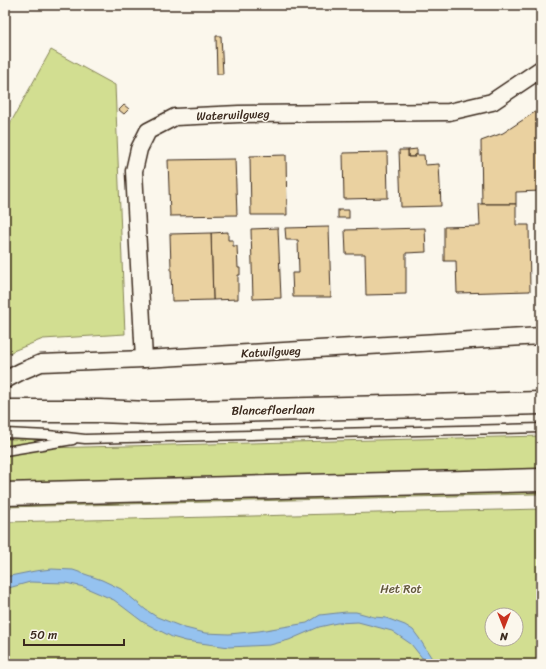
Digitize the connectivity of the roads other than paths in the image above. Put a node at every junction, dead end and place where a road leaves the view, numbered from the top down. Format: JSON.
{"nodes":[{"id":1,"x":541,"y":69,"type":"edge"},
{"id":2,"x":541,"y":336,"type":"edge"},
{"id":3,"x":144,"y":359,"type":"junction"},
{"id":4,"x":5,"y":380,"type":"edge"},
{"id":5,"x":541,"y":403,"type":"edge"},
{"id":6,"x":5,"y":411,"type":"edge"},
{"id":7,"x":541,"y":428,"type":"edge"},
{"id":8,"x":5,"y":433,"type":"edge"},
{"id":9,"x":86,"y":438,"type":"junction"},
{"id":10,"x":5,"y":451,"type":"edge"},
{"id":11,"x":541,"y":480,"type":"edge"},
{"id":12,"x":5,"y":494,"type":"edge"}],
"edges":[{"from":1,"to":3,"type":"street","name":"Waterwilgweg"},
{"from":2,"to":3,"type":"street","name":"Katwilgweg"},
{"from":3,"to":4,"type":"street","name":"Katwilgweg"},
{"from":5,"to":6,"type":"main road","name":"Blancefloerlaan"},
{"from":7,"to":9,"type":"lane"},
{"from":8,"to":9,"type":"lane"},
{"from":9,"to":10,"type":"lane"},
{"from":11,"to":12,"type":"main road"}]}
